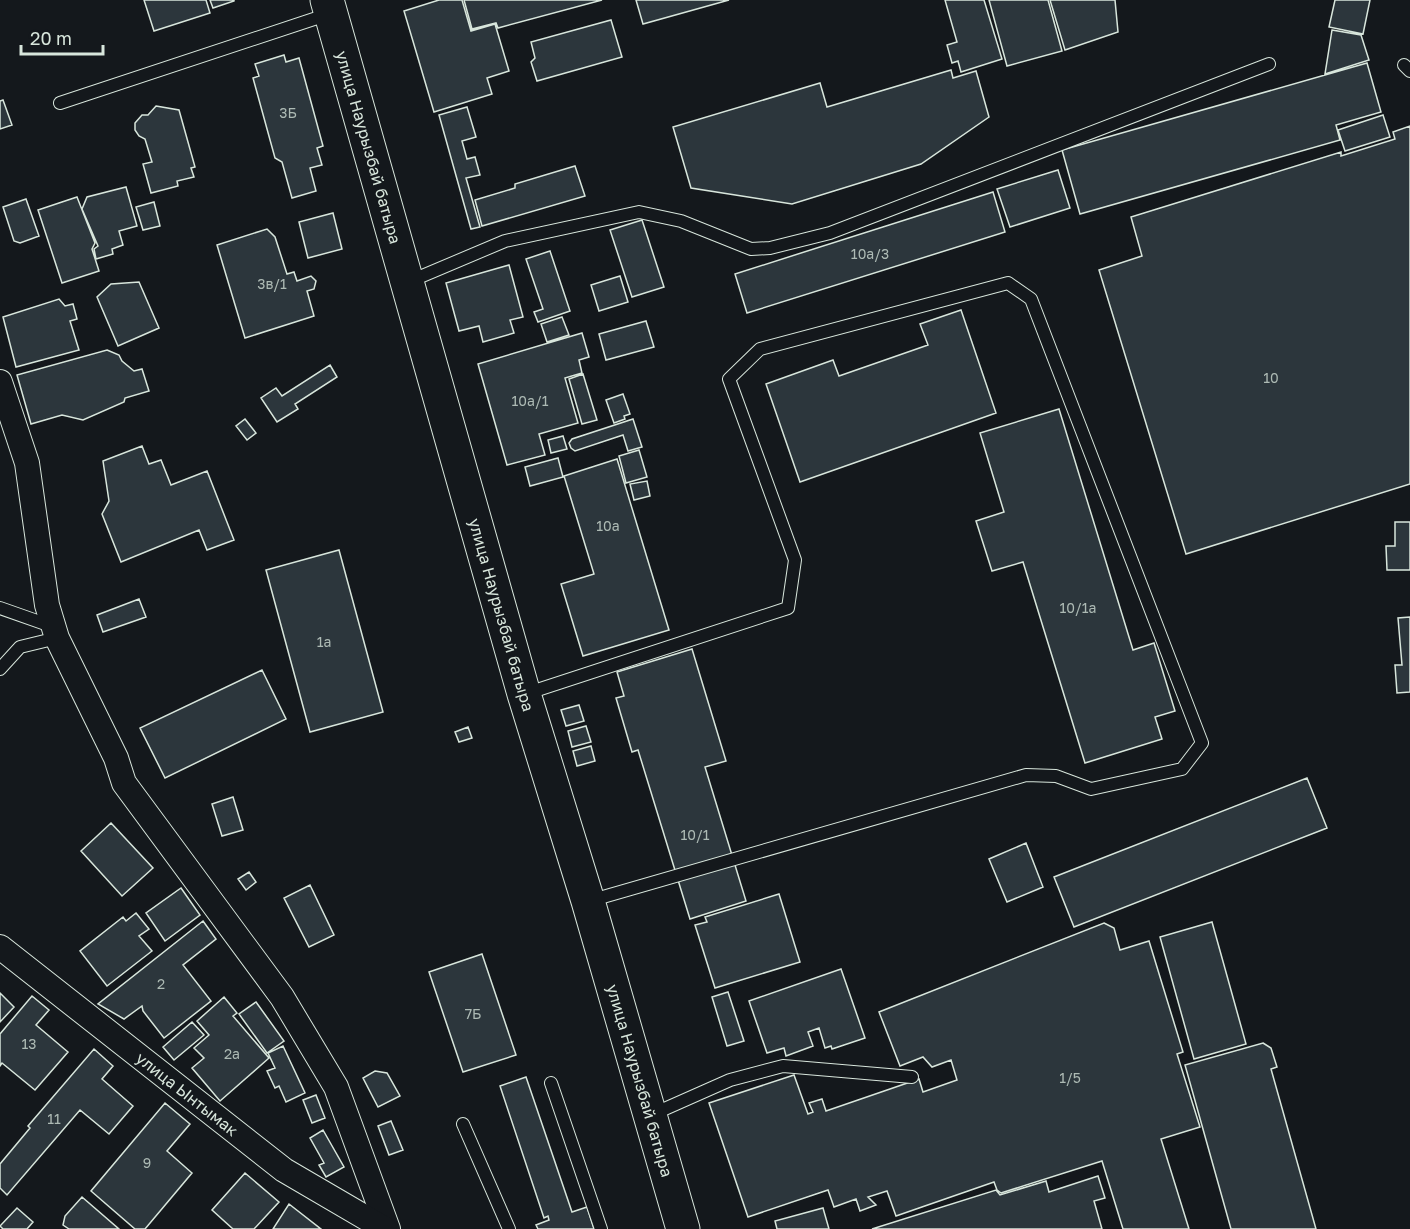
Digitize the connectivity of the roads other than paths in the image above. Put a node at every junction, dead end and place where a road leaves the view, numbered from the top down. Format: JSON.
{"nodes":[{"id":1,"x":329,"y":7,"type":"edge"},
{"id":2,"x":1269,"y":64,"type":"dead end"},
{"id":3,"x":60,"y":103,"type":"dead end"},
{"id":4,"x":407,"y":283,"type":"junction"},
{"id":5,"x":2,"y":385,"type":"edge"},
{"id":6,"x":0,"y":608,"type":"edge"},
{"id":7,"x":55,"y":633,"type":"junction"},
{"id":8,"x":0,"y":669,"type":"edge"},
{"id":9,"x":524,"y":694,"type":"junction"},
{"id":10,"x":588,"y":902,"type":"junction"},
{"id":11,"x":0,"y":948,"type":"edge"},
{"id":12,"x":912,"y":1077,"type":"dead end"},
{"id":13,"x":551,"y":1083,"type":"dead end"},
{"id":14,"x":650,"y":1115,"type":"junction"},
{"id":15,"x":463,"y":1124,"type":"dead end"},
{"id":16,"x":386,"y":1229,"type":"edge"},
{"id":17,"x":509,"y":1229,"type":"edge"},
{"id":18,"x":601,"y":1229,"type":"edge"},
{"id":19,"x":682,"y":1229,"type":"edge"}],
"edges":[{"from":1,"to":3,"type":"lane"},
{"from":1,"to":4,"type":"main road","name":"улица Наурызбай батыра"},
{"from":2,"to":4,"type":"lane"},
{"from":4,"to":9,"type":"main road","name":"улица Наурызбай батыра"},
{"from":5,"to":7,"type":"street"},
{"from":6,"to":7,"type":"lane"},
{"from":7,"to":8,"type":"lane"},
{"from":7,"to":16,"type":"street"},
{"from":9,"to":10,"type":"main road","name":"улица Наурызбай батыра"},
{"from":9,"to":10,"type":"lane"},
{"from":10,"to":14,"type":"main road","name":"улица Наурызбай батыра"},
{"from":11,"to":16,"type":"street","name":"улица Ынтымак"},
{"from":12,"to":14,"type":"lane"},
{"from":13,"to":18,"type":"lane"},
{"from":14,"to":19,"type":"main road","name":"улица Наурызбай батыра"},
{"from":15,"to":17,"type":"lane"}]}
